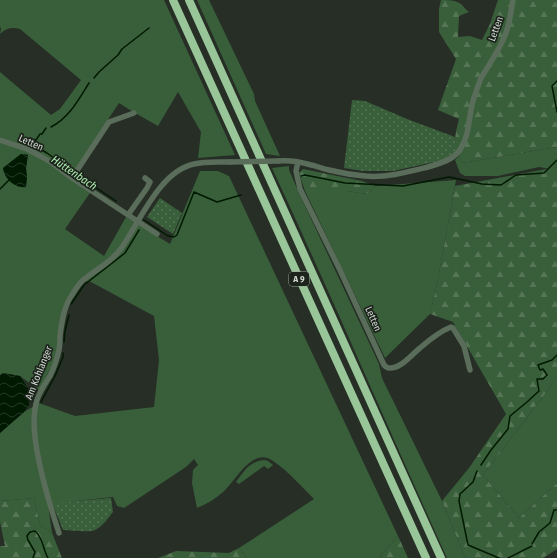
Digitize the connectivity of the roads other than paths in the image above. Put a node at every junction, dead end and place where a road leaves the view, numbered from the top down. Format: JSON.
{"nodes":[{"id":1,"x":173,"y":0,"type":"edge"},
{"id":2,"x":189,"y":0,"type":"edge"},
{"id":3,"x":513,"y":0,"type":"edge"},
{"id":4,"x":134,"y":113,"type":"dead end"},
{"id":5,"x":0,"y":140,"type":"edge"},
{"id":6,"x":298,"y":162,"type":"junction"},
{"id":7,"x":72,"y":178,"type":"junction"},
{"id":8,"x":145,"y":178,"type":"dead end"},
{"id":9,"x":128,"y":215,"type":"junction"},
{"id":10,"x":138,"y":221,"type":"junction"},
{"id":11,"x":157,"y":234,"type":"dead end"},
{"id":12,"x":470,"y":370,"type":"dead end"},
{"id":13,"x":58,"y":533,"type":"dead end"},
{"id":14,"x":426,"y":558,"type":"edge"},
{"id":15,"x":441,"y":558,"type":"edge"}],
"edges":[{"from":1,"to":14,"type":"highway","number":"A 9"},
{"from":2,"to":15,"type":"highway","number":"A 9"},
{"from":3,"to":6,"type":"street","name":"Letten"},
{"from":4,"to":7,"type":"street"},
{"from":5,"to":7,"type":"street","name":"Letten"},
{"from":6,"to":10,"type":"street","name":"Letten","bridge":true},
{"from":6,"to":12,"type":"street","name":"Letten"},
{"from":7,"to":9,"type":"street","name":"Letten"},
{"from":8,"to":9,"type":"street"},
{"from":9,"to":10,"type":"street","name":"Letten"},
{"from":10,"to":11,"type":"street"},
{"from":10,"to":13,"type":"street","name":"Am Kohlanger"}]}
